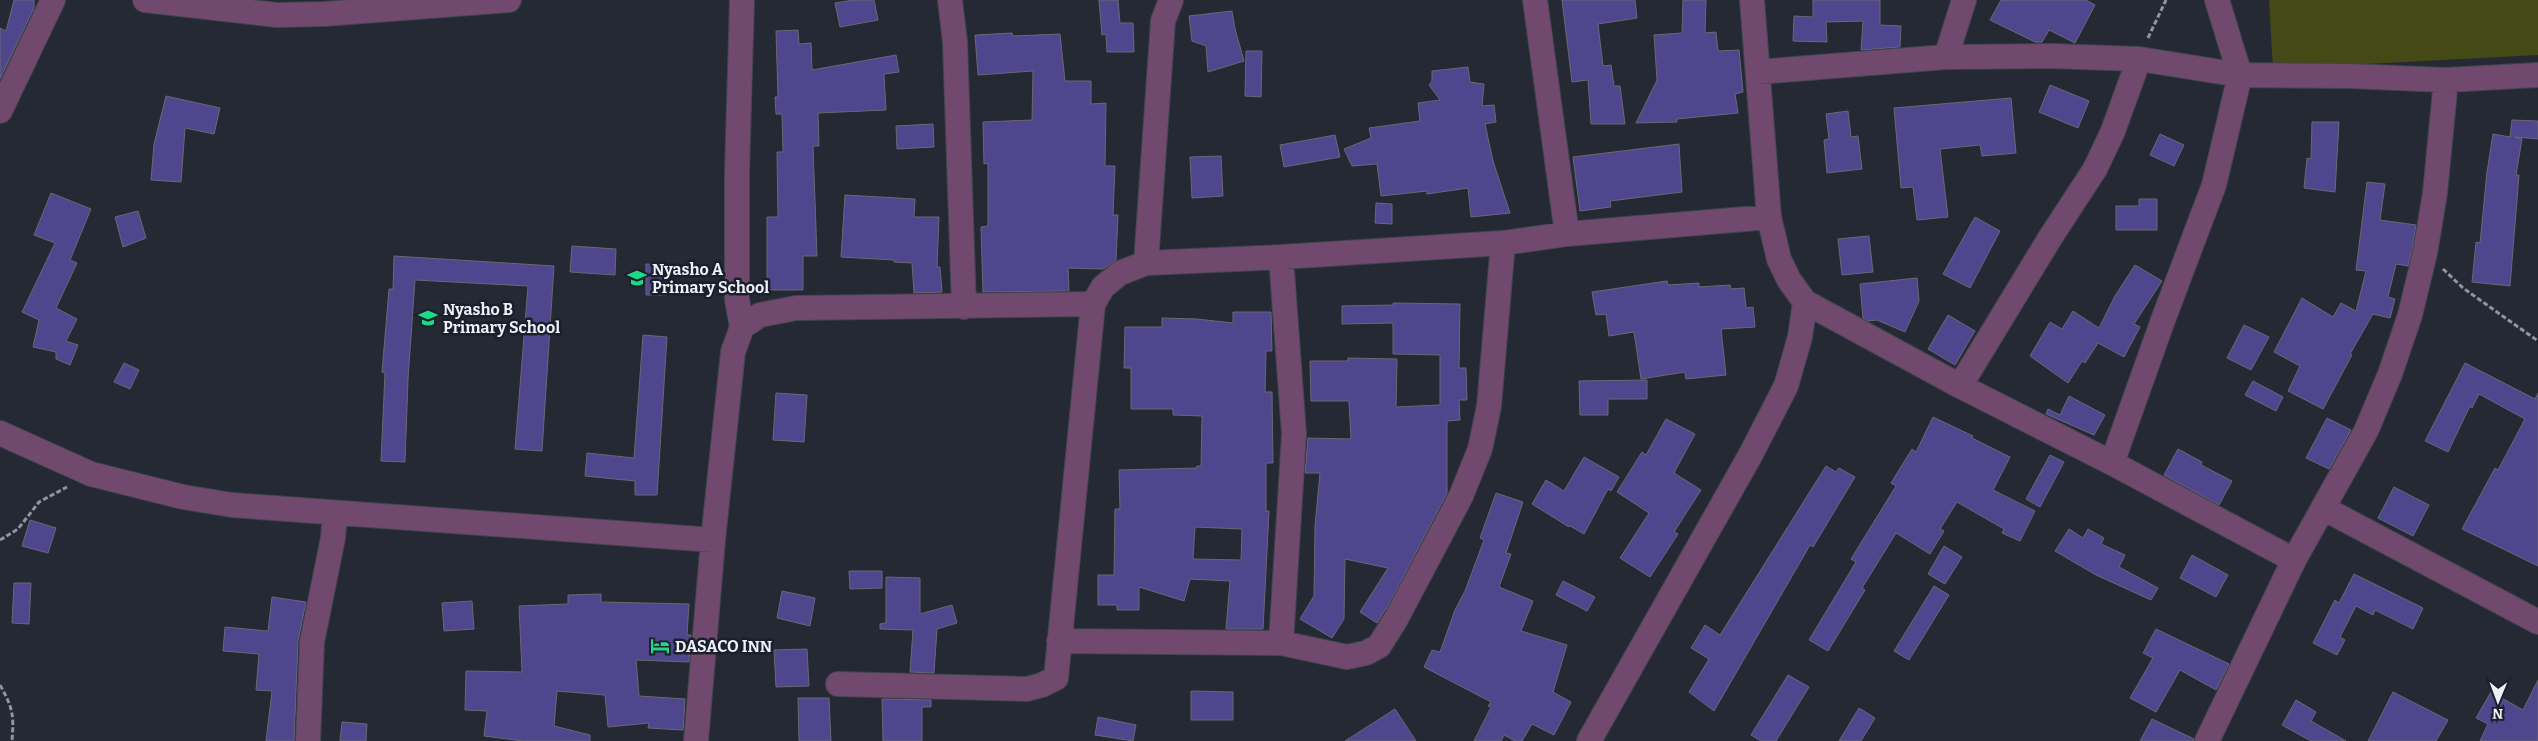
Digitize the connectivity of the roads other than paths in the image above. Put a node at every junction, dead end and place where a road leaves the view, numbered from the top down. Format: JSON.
{"nodes":[{"id":1,"x":53,"y":0,"type":"edge"},
{"id":2,"x":145,"y":0,"type":"edge"},
{"id":3,"x":509,"y":0,"type":"edge"},
{"id":4,"x":742,"y":0,"type":"edge"},
{"id":5,"x":950,"y":0,"type":"edge"},
{"id":6,"x":1171,"y":0,"type":"edge"},
{"id":7,"x":1535,"y":0,"type":"edge"},
{"id":8,"x":1752,"y":0,"type":"edge"},
{"id":9,"x":1964,"y":0,"type":"edge"},
{"id":10,"x":2217,"y":0,"type":"edge"},
{"id":11,"x":479,"y":1,"type":"edge"},
{"id":12,"x":1946,"y":57,"type":"junction"},
{"id":13,"x":2139,"y":59,"type":"junction"},
{"id":14,"x":1758,"y":72,"type":"junction"},
{"id":15,"x":2240,"y":75,"type":"junction"},
{"id":16,"x":2538,"y":76,"type":"edge"},
{"id":17,"x":2446,"y":80,"type":"junction"},
{"id":18,"x":0,"y":111,"type":"edge"},
{"id":19,"x":1769,"y":217,"type":"junction"},
{"id":20,"x":1567,"y":234,"type":"junction"},
{"id":21,"x":1504,"y":243,"type":"junction"},
{"id":22,"x":1281,"y":258,"type":"junction"},
{"id":23,"x":1146,"y":263,"type":"junction"},
{"id":24,"x":1805,"y":302,"type":"junction"},
{"id":25,"x":1093,"y":304,"type":"junction"},
{"id":26,"x":964,"y":307,"type":"junction"},
{"id":27,"x":742,"y":327,"type":"junction"},
{"id":28,"x":1960,"y":386,"type":"junction"},
{"id":29,"x":0,"y":433,"type":"edge"},
{"id":30,"x":2112,"y":463,"type":"junction"},
{"id":31,"x":2323,"y":508,"type":"junction"},
{"id":32,"x":335,"y":513,"type":"junction"},
{"id":33,"x":713,"y":540,"type":"junction"},
{"id":34,"x":2294,"y":560,"type":"junction"},
{"id":35,"x":2538,"y":622,"type":"edge"},
{"id":36,"x":1059,"y":641,"type":"junction"},
{"id":37,"x":1280,"y":643,"type":"junction"},
{"id":38,"x":838,"y":684,"type":"dead end"},
{"id":39,"x":308,"y":741,"type":"edge"},
{"id":40,"x":696,"y":741,"type":"edge"},
{"id":41,"x":1589,"y":741,"type":"edge"},
{"id":42,"x":2207,"y":741,"type":"edge"}],
"edges":[{"from":1,"to":18,"type":"street"},
{"from":2,"to":11,"type":"street"},
{"from":3,"to":11,"type":"street"},
{"from":4,"to":27,"type":"street"},
{"from":5,"to":26,"type":"street"},
{"from":6,"to":23,"type":"street"},
{"from":7,"to":20,"type":"street"},
{"from":8,"to":14,"type":"street"},
{"from":9,"to":12,"type":"street"},
{"from":10,"to":15,"type":"street"},
{"from":12,"to":13,"type":"street"},
{"from":12,"to":14,"type":"street"},
{"from":13,"to":15,"type":"street"},
{"from":13,"to":28,"type":"street"},
{"from":14,"to":19,"type":"street"},
{"from":15,"to":17,"type":"street"},
{"from":15,"to":30,"type":"street"},
{"from":16,"to":17,"type":"street"},
{"from":17,"to":31,"type":"street"},
{"from":19,"to":20,"type":"street"},
{"from":19,"to":24,"type":"street"},
{"from":20,"to":21,"type":"street"},
{"from":21,"to":22,"type":"street"},
{"from":21,"to":37,"type":"street"},
{"from":22,"to":23,"type":"street"},
{"from":22,"to":37,"type":"street"},
{"from":23,"to":25,"type":"street"},
{"from":24,"to":28,"type":"street"},
{"from":24,"to":41,"type":"street"},
{"from":25,"to":26,"type":"street"},
{"from":25,"to":36,"type":"street"},
{"from":26,"to":27,"type":"street"},
{"from":27,"to":33,"type":"street"},
{"from":28,"to":30,"type":"street"},
{"from":29,"to":32,"type":"street"},
{"from":30,"to":34,"type":"street"},
{"from":31,"to":34,"type":"street"},
{"from":31,"to":35,"type":"street"},
{"from":32,"to":33,"type":"street"},
{"from":32,"to":39,"type":"street"},
{"from":33,"to":40,"type":"street"},
{"from":34,"to":42,"type":"street"},
{"from":36,"to":37,"type":"street"},
{"from":36,"to":38,"type":"street"}]}
